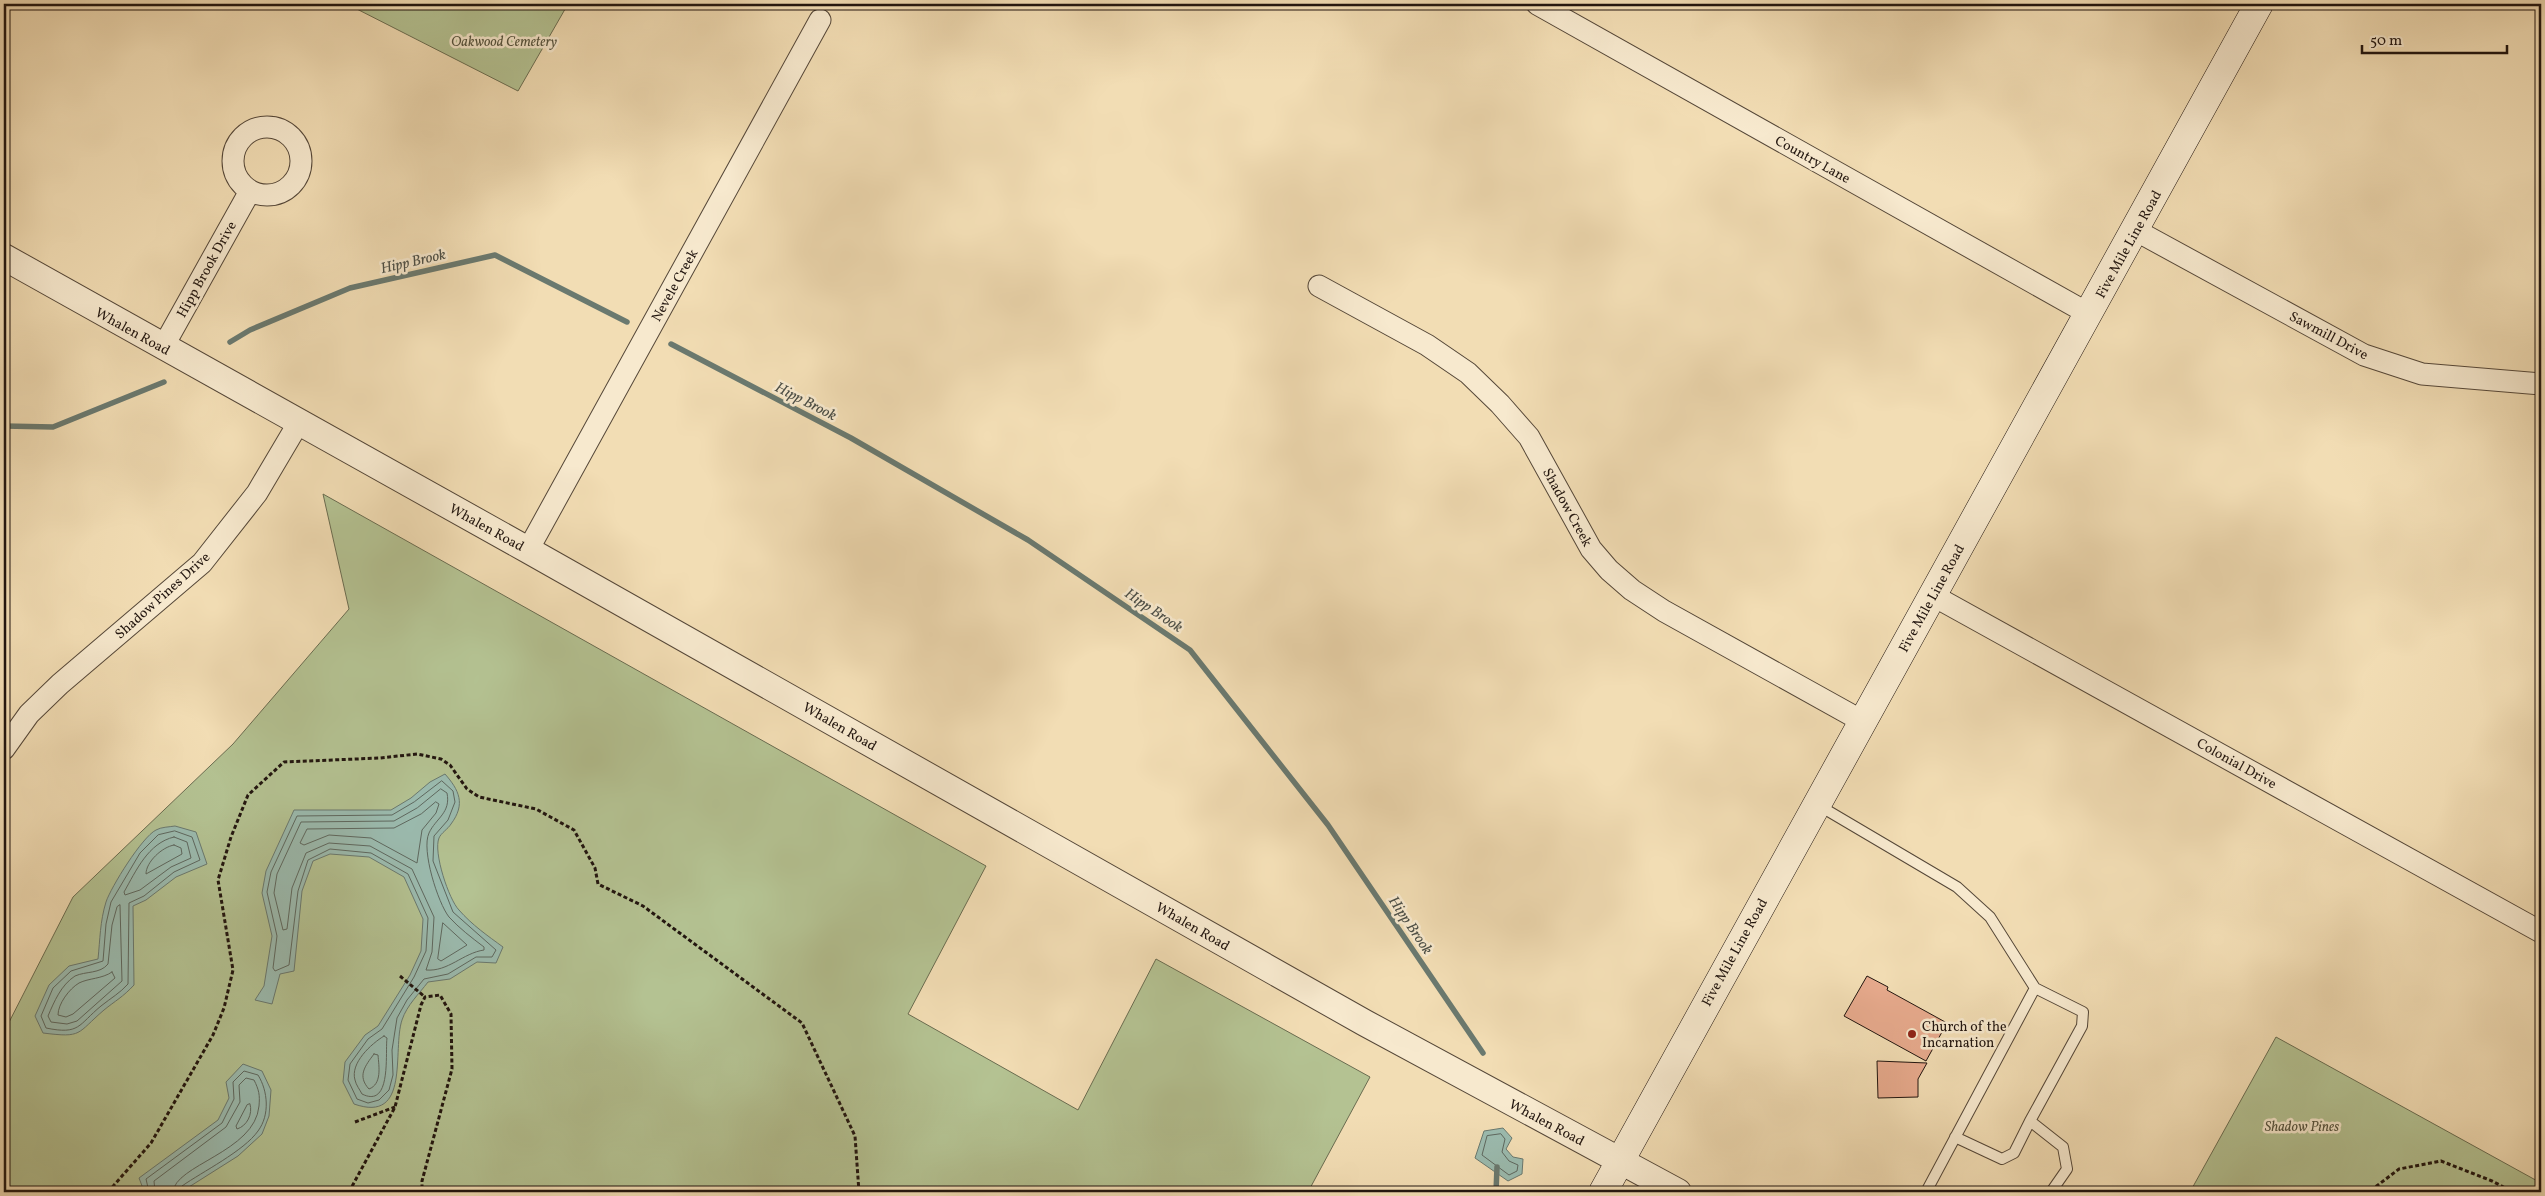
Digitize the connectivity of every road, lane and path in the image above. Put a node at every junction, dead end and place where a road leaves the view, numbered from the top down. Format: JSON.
{"nodes":[{"id":1,"x":1537,"y":4,"type":"edge"},
{"id":2,"x":2259,"y":4,"type":"edge"},
{"id":3,"x":820,"y":20,"type":"dead end"},
{"id":4,"x":250,"y":191,"type":"dead end"},
{"id":5,"x":2135,"y":230,"type":"junction"},
{"id":6,"x":4,"y":257,"type":"edge"},
{"id":7,"x":1319,"y":286,"type":"dead end"},
{"id":8,"x":2089,"y":314,"type":"junction"},
{"id":9,"x":163,"y":347,"type":"junction"},
{"id":10,"x":2541,"y":384,"type":"edge"},
{"id":11,"x":299,"y":422,"type":"junction"},
{"id":12,"x":528,"y":550,"type":"junction"},
{"id":13,"x":1932,"y":595,"type":"junction"},
{"id":14,"x":1862,"y":720,"type":"junction"},
{"id":15,"x":4,"y":748,"type":"edge"},
{"id":16,"x":1816,"y":804,"type":"junction"},
{"id":17,"x":2541,"y":932,"type":"edge"},
{"id":18,"x":400,"y":976,"type":"dead end"},
{"id":19,"x":2035,"y":988,"type":"junction"},
{"id":20,"x":425,"y":997,"type":"junction"},
{"id":21,"x":395,"y":1107,"type":"junction"},
{"id":22,"x":2030,"y":1121,"type":"junction"},
{"id":23,"x":355,"y":1122,"type":"dead end"},
{"id":24,"x":1955,"y":1137,"type":"junction"},
{"id":25,"x":1620,"y":1162,"type":"junction"},
{"id":26,"x":108,"y":1192,"type":"edge"},
{"id":27,"x":348,"y":1192,"type":"edge"},
{"id":28,"x":422,"y":1192,"type":"edge"},
{"id":29,"x":858,"y":1192,"type":"edge"},
{"id":30,"x":1603,"y":1192,"type":"edge"},
{"id":31,"x":1678,"y":1192,"type":"edge"},
{"id":32,"x":1926,"y":1192,"type":"edge"},
{"id":33,"x":2051,"y":1192,"type":"edge"},
{"id":34,"x":2373,"y":1192,"type":"edge"},
{"id":35,"x":2513,"y":1192,"type":"edge"}],
"edges":[{"from":1,"to":8,"type":"street","name":"Country Lane"},
{"from":2,"to":5,"type":"main road","name":"Five Mile Line Road"},
{"from":3,"to":12,"type":"street","name":"Nevele Creek"},
{"from":4,"to":9,"type":"street","name":"Hipp Brook Drive"},
{"from":5,"to":8,"type":"main road","name":"Five Mile Line Road"},
{"from":5,"to":10,"type":"street","name":"Sawmill Drive"},
{"from":6,"to":9,"type":"street","name":"Whalen Road"},
{"from":7,"to":14,"type":"street","name":"Shadow Creek"},
{"from":8,"to":13,"type":"main road","name":"Five Mile Line Road"},
{"from":9,"to":11,"type":"street","name":"Whalen Road"},
{"from":11,"to":12,"type":"street","name":"Whalen Road"},
{"from":11,"to":15,"type":"street","name":"Shadow Pines Drive"},
{"from":12,"to":25,"type":"street","name":"Whalen Road"},
{"from":13,"to":14,"type":"main road","name":"Five Mile Line Road"},
{"from":13,"to":17,"type":"street","name":"Colonial Drive"},
{"from":14,"to":16,"type":"main road","name":"Five Mile Line Road"},
{"from":16,"to":19,"type":"lane"},
{"from":16,"to":25,"type":"main road","name":"Five Mile Line Road"},
{"from":18,"to":20,"type":"path"},
{"from":19,"to":22,"type":"lane"},
{"from":19,"to":24,"type":"lane"},
{"from":20,"to":21,"type":"path"},
{"from":20,"to":28,"type":"path"},
{"from":21,"to":23,"type":"path"},
{"from":21,"to":27,"type":"path"},
{"from":22,"to":24,"type":"lane"},
{"from":22,"to":33,"type":"lane"},
{"from":24,"to":32,"type":"lane"},
{"from":25,"to":30,"type":"main road","name":"Five Mile Line Road"},
{"from":25,"to":31,"type":"street","name":"Whalen Road"},
{"from":26,"to":29,"type":"path"},
{"from":34,"to":35,"type":"path"}]}
